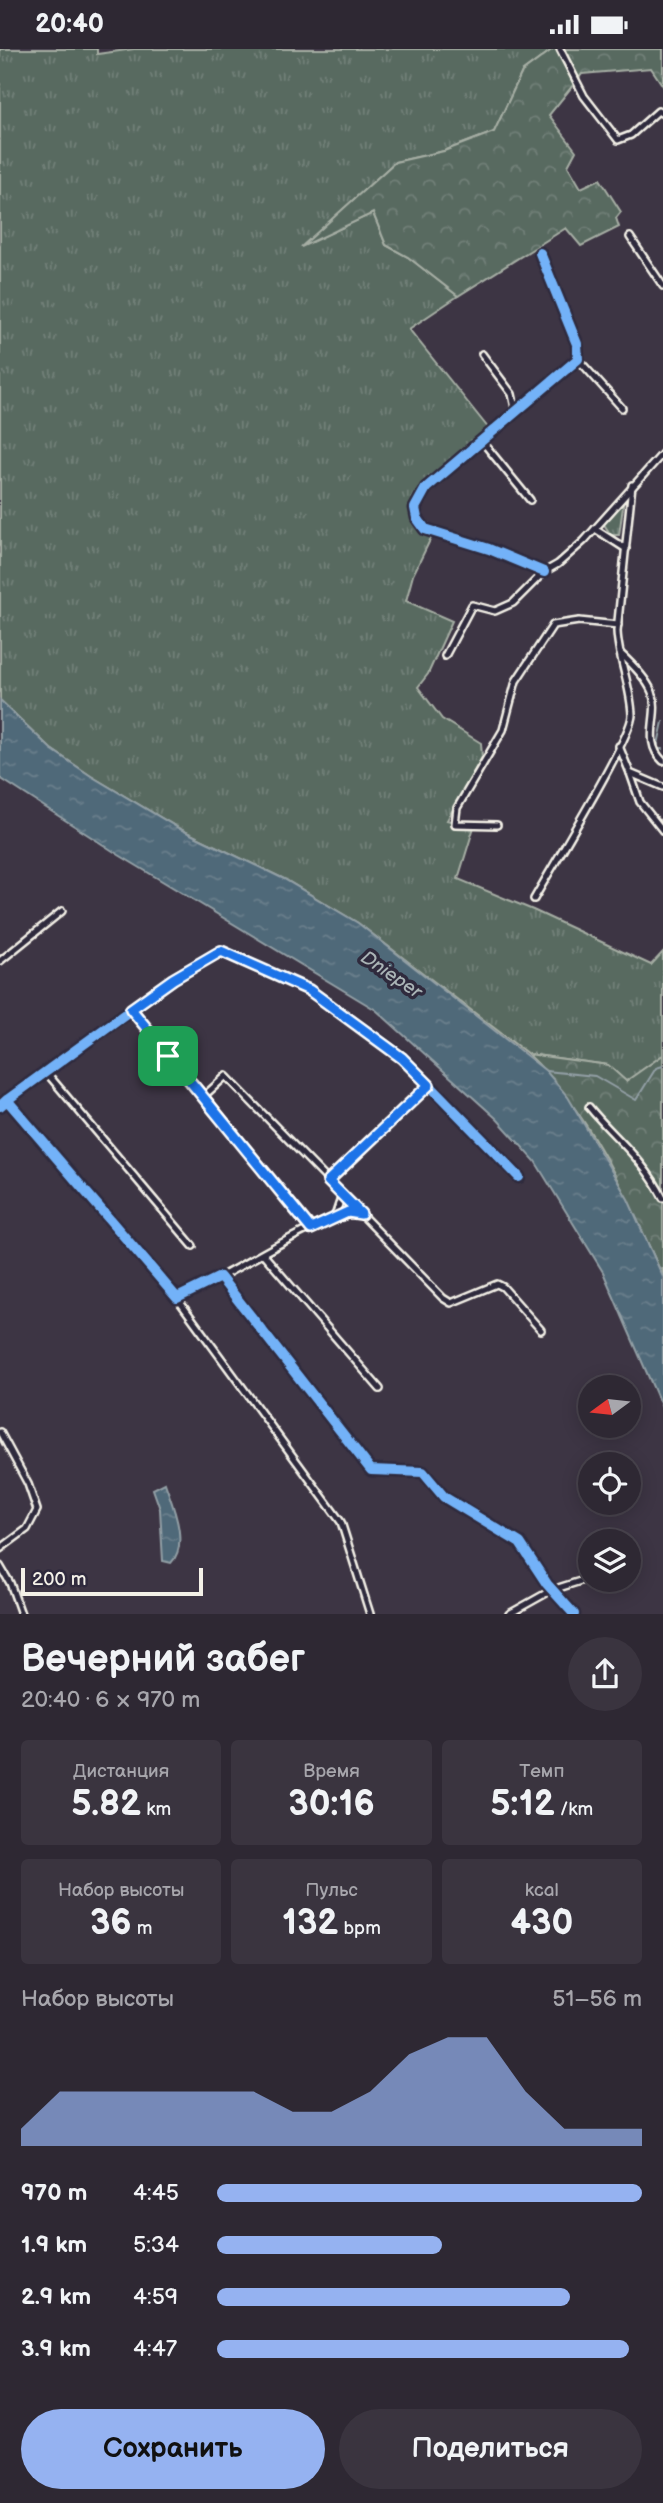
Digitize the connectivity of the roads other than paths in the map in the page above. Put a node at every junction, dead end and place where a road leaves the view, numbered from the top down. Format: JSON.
{"nodes":[{"id":1,"x":560,"y":49,"type":"edge"},
{"id":2,"x":663,"y":114,"type":"edge"},
{"id":3,"x":630,"y":237,"type":"dead end"},
{"id":4,"x":540,"y":253,"type":"dead end"},
{"id":5,"x":663,"y":286,"type":"edge"},
{"id":6,"x":482,"y":354,"type":"dead end"},
{"id":7,"x":578,"y":359,"type":"junction"},
{"id":8,"x":622,"y":408,"type":"dead end"},
{"id":9,"x":516,"y":413,"type":"junction"},
{"id":10,"x":482,"y":442,"type":"junction"},
{"id":11,"x":663,"y":453,"type":"edge"},
{"id":12,"x":632,"y":485,"type":"junction"},
{"id":13,"x":530,"y":500,"type":"dead end"},
{"id":14,"x":595,"y":529,"type":"junction"},
{"id":15,"x":625,"y":548,"type":"junction"},
{"id":16,"x":544,"y":572,"type":"junction"},
{"id":17,"x":618,"y":625,"type":"junction"},
{"id":18,"x":618,"y":652,"type":"junction"},
{"id":19,"x":445,"y":656,"type":"dead end"},
{"id":20,"x":619,"y":747,"type":"junction"},
{"id":21,"x":663,"y":761,"type":"edge"},
{"id":22,"x":629,"y":773,"type":"junction"},
{"id":23,"x":663,"y":787,"type":"edge"},
{"id":24,"x":497,"y":825,"type":"dead end"},
{"id":25,"x":663,"y":831,"type":"edge"},
{"id":26,"x":534,"y":899,"type":"dead end"},
{"id":27,"x":62,"y":911,"type":"dead end"},
{"id":28,"x":0,"y":961,"type":"edge"},
{"id":29,"x":131,"y":1009,"type":"junction"},
{"id":30,"x":46,"y":1072,"type":"junction"},
{"id":31,"x":429,"y":1085,"type":"junction"},
{"id":32,"x":204,"y":1096,"type":"junction"},
{"id":33,"x":7,"y":1100,"type":"junction"},
{"id":34,"x":0,"y":1106,"type":"edge"},
{"id":35,"x":589,"y":1107,"type":"dead end"},
{"id":36,"x":519,"y":1177,"type":"dead end"},
{"id":37,"x":328,"y":1181,"type":"junction"},
{"id":38,"x":342,"y":1195,"type":"junction"},
{"id":39,"x":663,"y":1198,"type":"edge"},
{"id":40,"x":361,"y":1214,"type":"junction"},
{"id":41,"x":334,"y":1219,"type":"junction"},
{"id":42,"x":311,"y":1229,"type":"junction"},
{"id":43,"x":193,"y":1246,"type":"dead end"},
{"id":44,"x":264,"y":1255,"type":"junction"},
{"id":45,"x":220,"y":1277,"type":"junction"},
{"id":46,"x":177,"y":1298,"type":"junction"},
{"id":47,"x":541,"y":1330,"type":"dead end"},
{"id":48,"x":380,"y":1389,"type":"dead end"},
{"id":49,"x":0,"y":1431,"type":"edge"},
{"id":50,"x":0,"y":1549,"type":"edge"},
{"id":51,"x":0,"y":1566,"type":"edge"},
{"id":52,"x":578,"y":1582,"type":"edge"},
{"id":53,"x":552,"y":1590,"type":"junction"},
{"id":54,"x":21,"y":1614,"type":"edge"},
{"id":55,"x":370,"y":1614,"type":"edge"},
{"id":56,"x":509,"y":1614,"type":"edge"},
{"id":57,"x":574,"y":1614,"type":"edge"}],
"edges":[{"from":1,"to":2,"type":"street"},
{"from":3,"to":5,"type":"street"},
{"from":4,"to":7,"type":"street"},
{"from":6,"to":9,"type":"street"},
{"from":7,"to":8,"type":"street"},
{"from":7,"to":9,"type":"street"},
{"from":9,"to":10,"type":"street"},
{"from":10,"to":13,"type":"street"},
{"from":10,"to":16,"type":"street"},
{"from":11,"to":12,"type":"street"},
{"from":12,"to":14,"type":"street"},
{"from":12,"to":15,"type":"street"},
{"from":14,"to":15,"type":"street"},
{"from":14,"to":16,"type":"street"},
{"from":15,"to":17,"type":"street"},
{"from":16,"to":19,"type":"street"},
{"from":17,"to":18,"type":"street"},
{"from":17,"to":24,"type":"street"},
{"from":18,"to":20,"type":"street"},
{"from":18,"to":21,"type":"street"},
{"from":20,"to":22,"type":"street"},
{"from":20,"to":26,"type":"street"},
{"from":22,"to":23,"type":"street"},
{"from":22,"to":25,"type":"street"},
{"from":27,"to":28,"type":"street"},
{"from":29,"to":30,"type":"street"},
{"from":29,"to":31,"type":"street"},
{"from":29,"to":32,"type":"street"},
{"from":30,"to":33,"type":"street"},
{"from":30,"to":43,"type":"street"},
{"from":31,"to":36,"type":"street"},
{"from":31,"to":37,"type":"street"},
{"from":32,"to":37,"type":"street"},
{"from":32,"to":42,"type":"street"},
{"from":33,"to":34,"type":"street"},
{"from":33,"to":46,"type":"street"},
{"from":35,"to":39,"type":"street"},
{"from":37,"to":38,"type":"street"},
{"from":38,"to":40,"type":"street"},
{"from":38,"to":41,"type":"street"},
{"from":40,"to":41,"type":"street"},
{"from":40,"to":47,"type":"street"},
{"from":41,"to":42,"type":"street"},
{"from":42,"to":44,"type":"street"},
{"from":44,"to":45,"type":"street"},
{"from":44,"to":48,"type":"street"},
{"from":45,"to":46,"type":"street"},
{"from":45,"to":53,"type":"street"},
{"from":46,"to":55,"type":"street"},
{"from":49,"to":50,"type":"street"},
{"from":51,"to":54,"type":"street"},
{"from":52,"to":53,"type":"street"},
{"from":53,"to":56,"type":"street"},
{"from":53,"to":57,"type":"street"}]}
